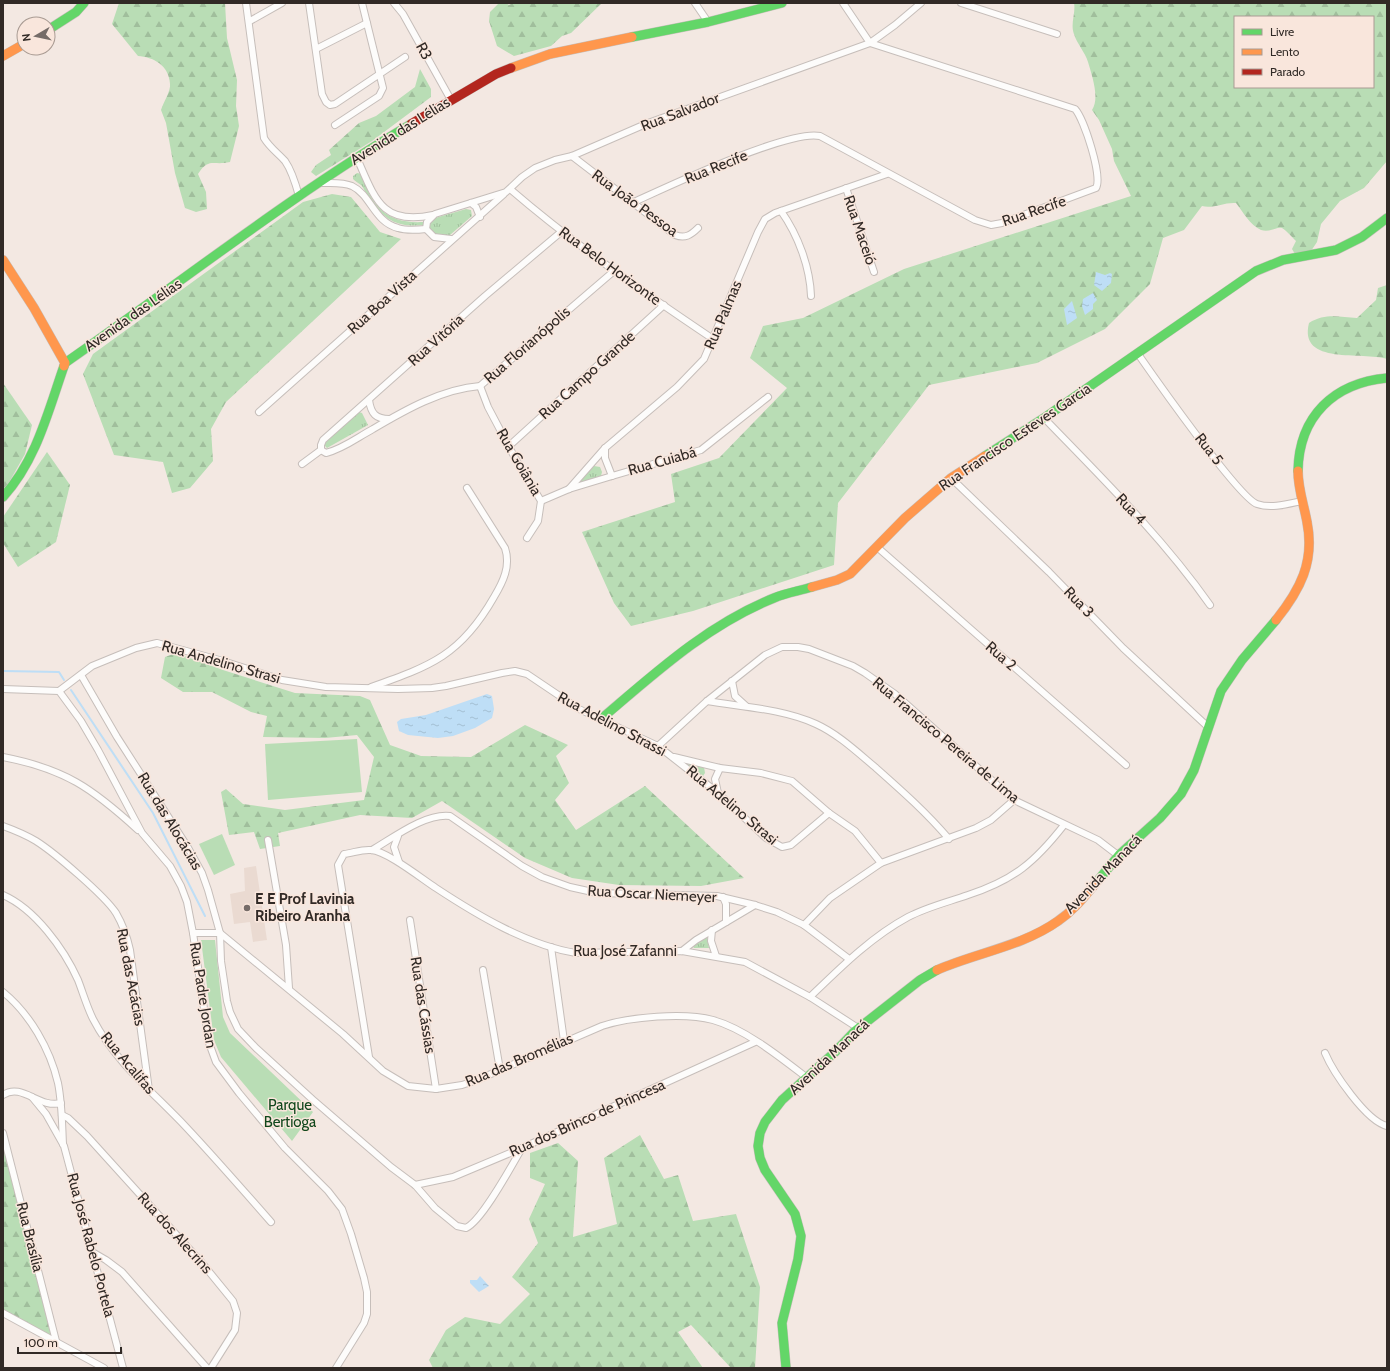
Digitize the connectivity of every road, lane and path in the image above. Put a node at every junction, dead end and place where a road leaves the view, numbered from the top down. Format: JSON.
{"nodes":[{"id":1,"x":84,"y":3,"type":"edge"},
{"id":2,"x":246,"y":3,"type":"edge"},
{"id":3,"x":282,"y":3,"type":"edge"},
{"id":4,"x":309,"y":3,"type":"edge"},
{"id":5,"x":362,"y":3,"type":"edge"},
{"id":6,"x":394,"y":3,"type":"edge"},
{"id":7,"x":695,"y":3,"type":"edge"},
{"id":8,"x":782,"y":3,"type":"edge"},
{"id":9,"x":843,"y":3,"type":"edge"},
{"id":10,"x":921,"y":3,"type":"edge"},
{"id":11,"x":961,"y":3,"type":"edge"},
{"id":12,"x":250,"y":21,"type":"junction"},
{"id":13,"x":708,"y":22,"type":"junction"},
{"id":14,"x":367,"y":23,"type":"junction"},
{"id":15,"x":56,"y":25,"type":"edge"},
{"id":16,"x":1057,"y":34,"type":"dead end"},
{"id":17,"x":870,"y":43,"type":"junction"},
{"id":18,"x":16,"y":49,"type":"edge"},
{"id":19,"x":316,"y":49,"type":"junction"},
{"id":20,"x":3,"y":56,"type":"edge"},
{"id":21,"x":405,"y":57,"type":"dead end"},
{"id":22,"x":380,"y":74,"type":"junction"},
{"id":23,"x":451,"y":100,"type":"junction"},
{"id":24,"x":335,"y":125,"type":"dead end"},
{"id":25,"x":572,"y":156,"type":"junction"},
{"id":26,"x":357,"y":158,"type":"junction"},
{"id":27,"x":887,"y":174,"type":"junction"},
{"id":28,"x":318,"y":183,"type":"junction"},
{"id":29,"x":846,"y":188,"type":"junction"},
{"id":30,"x":508,"y":190,"type":"junction"},
{"id":31,"x":299,"y":196,"type":"junction"},
{"id":32,"x":634,"y":202,"type":"junction"},
{"id":33,"x":471,"y":203,"type":"junction"},
{"id":34,"x":781,"y":211,"type":"junction"},
{"id":35,"x":435,"y":214,"type":"junction"},
{"id":36,"x":480,"y":217,"type":"junction"},
{"id":37,"x":1387,"y":218,"type":"edge"},
{"id":38,"x":698,"y":228,"type":"dead end"},
{"id":39,"x":426,"y":229,"type":"junction"},
{"id":40,"x":561,"y":232,"type":"junction"},
{"id":41,"x":451,"y":240,"type":"junction"},
{"id":42,"x":3,"y":260,"type":"edge"},
{"id":43,"x":614,"y":271,"type":"junction"},
{"id":44,"x":874,"y":272,"type":"dead end"},
{"id":45,"x":811,"y":296,"type":"dead end"},
{"id":46,"x":664,"y":305,"type":"junction"},
{"id":47,"x":713,"y":339,"type":"junction"},
{"id":48,"x":1138,"y":354,"type":"junction"},
{"id":49,"x":65,"y":363,"type":"junction"},
{"id":50,"x":1387,"y":378,"type":"edge"},
{"id":51,"x":480,"y":386,"type":"junction"},
{"id":52,"x":768,"y":397,"type":"dead end"},
{"id":53,"x":369,"y":400,"type":"junction"},
{"id":54,"x":260,"y":412,"type":"dead end"},
{"id":55,"x":1044,"y":418,"type":"junction"},
{"id":56,"x":389,"y":419,"type":"junction"},
{"id":57,"x":509,"y":446,"type":"junction"},
{"id":58,"x":605,"y":448,"type":"junction"},
{"id":59,"x":323,"y":451,"type":"junction"},
{"id":60,"x":302,"y":464,"type":"dead end"},
{"id":61,"x":612,"y":476,"type":"junction"},
{"id":62,"x":951,"y":478,"type":"junction"},
{"id":63,"x":467,"y":488,"type":"dead end"},
{"id":64,"x":569,"y":489,"type":"junction"},
{"id":65,"x":3,"y":497,"type":"edge"},
{"id":66,"x":542,"y":501,"type":"junction"},
{"id":67,"x":1302,"y":501,"type":"junction"},
{"id":68,"x":527,"y":538,"type":"dead end"},
{"id":69,"x":877,"y":547,"type":"junction"},
{"id":70,"x":1210,"y":605,"type":"dead end"},
{"id":71,"x":81,"y":675,"type":"junction"},
{"id":72,"x":732,"y":681,"type":"junction"},
{"id":73,"x":368,"y":688,"type":"junction"},
{"id":74,"x":3,"y":689,"type":"edge"},
{"id":75,"x":59,"y":691,"type":"junction"},
{"id":76,"x":707,"y":701,"type":"junction"},
{"id":77,"x":747,"y":708,"type":"junction"},
{"id":78,"x":601,"y":719,"type":"junction"},
{"id":79,"x":1207,"y":726,"type":"junction"},
{"id":80,"x":658,"y":746,"type":"junction"},
{"id":81,"x":673,"y":756,"type":"junction"},
{"id":82,"x":3,"y":757,"type":"edge"},
{"id":83,"x":1126,"y":765,"type":"dead end"},
{"id":84,"x":720,"y":768,"type":"junction"},
{"id":85,"x":718,"y":793,"type":"junction"},
{"id":86,"x":124,"y":798,"type":"junction"},
{"id":87,"x":1014,"y":800,"type":"junction"},
{"id":88,"x":113,"y":808,"type":"junction"},
{"id":89,"x":829,"y":812,"type":"junction"},
{"id":90,"x":1064,"y":825,"type":"junction"},
{"id":91,"x":3,"y":826,"type":"edge"},
{"id":92,"x":142,"y":833,"type":"junction"},
{"id":93,"x":398,"y":835,"type":"junction"},
{"id":94,"x":949,"y":838,"type":"junction"},
{"id":95,"x":268,"y":840,"type":"dead end"},
{"id":96,"x":372,"y":850,"type":"junction"},
{"id":97,"x":1119,"y":856,"type":"junction"},
{"id":98,"x":399,"y":862,"type":"junction"},
{"id":99,"x":881,"y":863,"type":"junction"},
{"id":100,"x":3,"y":895,"type":"edge"},
{"id":101,"x":723,"y":897,"type":"junction"},
{"id":102,"x":755,"y":905,"type":"junction"},
{"id":103,"x":410,"y":920,"type":"dead end"},
{"id":104,"x":726,"y":922,"type":"junction"},
{"id":105,"x":804,"y":924,"type":"junction"},
{"id":106,"x":712,"y":930,"type":"junction"},
{"id":107,"x":193,"y":933,"type":"junction"},
{"id":108,"x":220,"y":933,"type":"junction"},
{"id":109,"x":551,"y":947,"type":"junction"},
{"id":110,"x":682,"y":951,"type":"junction"},
{"id":111,"x":716,"y":956,"type":"junction"},
{"id":112,"x":849,"y":959,"type":"junction"},
{"id":113,"x":483,"y":970,"type":"dead end"},
{"id":114,"x":289,"y":988,"type":"junction"},
{"id":115,"x":3,"y":992,"type":"edge"},
{"id":116,"x":810,"y":997,"type":"junction"},
{"id":117,"x":858,"y":1028,"type":"junction"},
{"id":118,"x":564,"y":1041,"type":"junction"},
{"id":119,"x":755,"y":1042,"type":"junction"},
{"id":120,"x":1325,"y":1053,"type":"dead end"},
{"id":121,"x":369,"y":1057,"type":"junction"},
{"id":122,"x":500,"y":1070,"type":"junction"},
{"id":123,"x":806,"y":1077,"type":"junction"},
{"id":124,"x":436,"y":1089,"type":"junction"},
{"id":125,"x":149,"y":1090,"type":"junction"},
{"id":126,"x":3,"y":1095,"type":"edge"},
{"id":127,"x":32,"y":1097,"type":"junction"},
{"id":128,"x":61,"y":1103,"type":"junction"},
{"id":129,"x":62,"y":1115,"type":"junction"},
{"id":130,"x":1387,"y":1126,"type":"edge"},
{"id":131,"x":3,"y":1133,"type":"edge"},
{"id":132,"x":64,"y":1146,"type":"junction"},
{"id":133,"x":522,"y":1148,"type":"junction"},
{"id":134,"x":415,"y":1185,"type":"junction"},
{"id":135,"x":271,"y":1222,"type":"dead end"},
{"id":136,"x":94,"y":1253,"type":"junction"},
{"id":137,"x":3,"y":1313,"type":"edge"},
{"id":138,"x":56,"y":1341,"type":"junction"},
{"id":139,"x":104,"y":1368,"type":"edge"},
{"id":140,"x":123,"y":1368,"type":"edge"},
{"id":141,"x":207,"y":1368,"type":"edge"},
{"id":142,"x":211,"y":1368,"type":"edge"},
{"id":143,"x":336,"y":1368,"type":"edge"},
{"id":144,"x":786,"y":1368,"type":"edge"}],
"edges":[{"from":1,"to":15,"type":"street"},
{"from":2,"to":12,"type":"street"},
{"from":3,"to":12,"type":"street"},
{"from":4,"to":19,"type":"street"},
{"from":5,"to":14,"type":"street"},
{"from":6,"to":23,"type":"street","name":"R3"},
{"from":7,"to":13,"type":"street"},
{"from":8,"to":13,"type":"street","name":"Avenida das Lélias"},
{"from":9,"to":17,"type":"street"},
{"from":10,"to":17,"type":"street","name":"Rua Salvador"},
{"from":11,"to":16,"type":"street"},
{"from":12,"to":31,"type":"street"},
{"from":13,"to":23,"type":"street","name":"Avenida das Lélias"},
{"from":14,"to":19,"type":"street"},
{"from":14,"to":22,"type":"street"},
{"from":17,"to":25,"type":"street","name":"Rua Salvador"},
{"from":17,"to":27,"type":"street","name":"Rua Recife"},
{"from":18,"to":20,"type":"street"},
{"from":19,"to":22,"type":"street"},
{"from":21,"to":22,"type":"street"},
{"from":22,"to":24,"type":"street"},
{"from":23,"to":26,"type":"street","name":"Avenida das Lélias"},
{"from":25,"to":30,"type":"street","name":"Rua Salvador"},
{"from":25,"to":32,"type":"street","name":"Rua João Pessoa"},
{"from":26,"to":28,"type":"street","name":"Avenida das Lélias"},
{"from":26,"to":35,"type":"street","name":"Rua Salvador"},
{"from":27,"to":29,"type":"street","name":"Rua Palmas"},
{"from":27,"to":32,"type":"street","name":"Rua Recife"},
{"from":28,"to":31,"type":"street","name":"Avenida das Lélias"},
{"from":28,"to":39,"type":"street"},
{"from":29,"to":34,"type":"street","name":"Rua Palmas"},
{"from":29,"to":44,"type":"street","name":"Rua Maceió"},
{"from":30,"to":33,"type":"street","name":"Rua Salvador"},
{"from":30,"to":36,"type":"street","name":"Rua Boa Vista"},
{"from":30,"to":40,"type":"street","name":"Rua Belo Horizonte"},
{"from":31,"to":49,"type":"street","name":"Avenida das Lélias"},
{"from":32,"to":38,"type":"street","name":"Rua João Pessoa"},
{"from":33,"to":35,"type":"street","name":"Rua Salvador"},
{"from":33,"to":36,"type":"street"},
{"from":34,"to":45,"type":"street"},
{"from":34,"to":47,"type":"street","name":"Rua Palmas"},
{"from":35,"to":39,"type":"street"},
{"from":36,"to":41,"type":"street","name":"Rua Boa Vista"},
{"from":37,"to":48,"type":"street","name":"Rua Francisco Esteves Garcia"},
{"from":39,"to":41,"type":"street"},
{"from":40,"to":43,"type":"street","name":"Rua Belo Horizonte"},
{"from":40,"to":53,"type":"street","name":"Rua Vitória"},
{"from":41,"to":54,"type":"street","name":"Rua Boa Vista"},
{"from":42,"to":49,"type":"street"},
{"from":43,"to":46,"type":"street","name":"Rua Belo Horizonte"},
{"from":43,"to":51,"type":"street","name":"Rua Florianópolis"},
{"from":46,"to":47,"type":"street","name":"Rua Belo Horizonte"},
{"from":46,"to":57,"type":"street","name":"Rua Campo Grande"},
{"from":47,"to":58,"type":"street","name":"Rua Palmas"},
{"from":48,"to":55,"type":"street","name":"Rua Francisco Esteves Garcia"},
{"from":48,"to":67,"type":"street","name":"Rua 5"},
{"from":49,"to":65,"type":"street"},
{"from":50,"to":67,"type":"street","name":"Avenida Manacá"},
{"from":51,"to":56,"type":"street","name":"Rua Florianópolis"},
{"from":51,"to":57,"type":"street","name":"Rua Goiânia"},
{"from":52,"to":61,"type":"street","name":"Rua Cuiabá"},
{"from":53,"to":56,"type":"street"},
{"from":53,"to":59,"type":"street","name":"Rua Vitória"},
{"from":55,"to":62,"type":"street","name":"Rua Francisco Esteves Garcia"},
{"from":55,"to":70,"type":"street","name":"Rua 4"},
{"from":56,"to":59,"type":"street","name":"Rua Florianópolis"},
{"from":57,"to":66,"type":"street","name":"Rua Goiânia"},
{"from":58,"to":61,"type":"street"},
{"from":58,"to":64,"type":"street","name":"Rua Palmas"},
{"from":59,"to":60,"type":"street"},
{"from":61,"to":64,"type":"street","name":"Rua Cuiabá"},
{"from":62,"to":69,"type":"street","name":"Rua Francisco Esteves Garcia"},
{"from":62,"to":79,"type":"street","name":"Rua 3"},
{"from":63,"to":73,"type":"street"},
{"from":64,"to":66,"type":"street","name":"Rua Cuiabá"},
{"from":66,"to":68,"type":"street","name":"Rua Goiânia"},
{"from":67,"to":79,"type":"street","name":"Avenida Manacá"},
{"from":69,"to":78,"type":"street","name":"Rua Francisco Esteves Garcia"},
{"from":69,"to":83,"type":"street","name":"Rua 2"},
{"from":71,"to":73,"type":"street","name":"Rua Andelino Strasi"},
{"from":71,"to":75,"type":"street","name":"Rua Andelino Strasi"},
{"from":71,"to":108,"type":"street","name":"Rua das Alocácias"},
{"from":72,"to":76,"type":"street","name":"Rua Francisco Pereira de Lima"},
{"from":72,"to":77,"type":"street"},
{"from":72,"to":87,"type":"street","name":"Rua Francisco Pereira de Lima"},
{"from":73,"to":78,"type":"street","name":"Rua Adelino Strassi"},
{"from":74,"to":75,"type":"street"},
{"from":75,"to":86,"type":"street","name":"Rua Padre Jordan"},
{"from":76,"to":77,"type":"street"},
{"from":76,"to":80,"type":"street","name":"Rua Francisco Pereira de Lima"},
{"from":77,"to":94,"type":"street"},
{"from":78,"to":80,"type":"street","name":"Rua Adelino Strassi"},
{"from":79,"to":97,"type":"street","name":"Avenida Manacá"},
{"from":80,"to":81,"type":"street","name":"Rua Adelino Strassi"},
{"from":81,"to":84,"type":"street"},
{"from":81,"to":85,"type":"street","name":"Rua Adelino Strasi"},
{"from":82,"to":88,"type":"street"},
{"from":84,"to":85,"type":"street"},
{"from":84,"to":89,"type":"street"},
{"from":85,"to":89,"type":"street","name":"Rua Adelino Strasi"},
{"from":86,"to":88,"type":"street"},
{"from":86,"to":92,"type":"street","name":"Rua Padre Jordan"},
{"from":87,"to":90,"type":"street","name":"Rua Francisco Pereira de Lima"},
{"from":87,"to":94,"type":"street"},
{"from":88,"to":92,"type":"street"},
{"from":89,"to":99,"type":"street"},
{"from":90,"to":97,"type":"street","name":"Rua Francisco Pereira de Lima"},
{"from":90,"to":112,"type":"street"},
{"from":91,"to":125,"type":"street","name":"Rua das Acácias"},
{"from":92,"to":107,"type":"street","name":"Rua Padre Jordan"},
{"from":93,"to":96,"type":"street","name":"Rua Oscar Niemeyer"},
{"from":93,"to":98,"type":"street"},
{"from":93,"to":101,"type":"street","name":"Rua Oscar Niemeyer"},
{"from":94,"to":99,"type":"street"},
{"from":95,"to":114,"type":"street"},
{"from":96,"to":98,"type":"street","name":"Rua José Zafanni"},
{"from":96,"to":121,"type":"street"},
{"from":97,"to":117,"type":"street","name":"Avenida Manacá"},
{"from":98,"to":109,"type":"street","name":"Rua José Zafanni"},
{"from":99,"to":105,"type":"street"},
{"from":100,"to":125,"type":"street","name":"Rua Acalifas"},
{"from":101,"to":102,"type":"street","name":"Rua Oscar Niemeyer"},
{"from":101,"to":104,"type":"street"},
{"from":102,"to":104,"type":"street"},
{"from":102,"to":105,"type":"street","name":"Rua Oscar Niemeyer"},
{"from":103,"to":124,"type":"street","name":"Rua das Cássias"},
{"from":104,"to":106,"type":"street"},
{"from":105,"to":112,"type":"street","name":"Rua Oscar Niemeyer"},
{"from":106,"to":110,"type":"street"},
{"from":106,"to":111,"type":"street"},
{"from":107,"to":108,"type":"street"},
{"from":107,"to":143,"type":"street","name":"Rua Padre Jordan"},
{"from":108,"to":114,"type":"street","name":"Rua das Bromélias"},
{"from":108,"to":134,"type":"street","name":"Rua das Alocácias"},
{"from":109,"to":110,"type":"street","name":"Rua José Zafanni"},
{"from":109,"to":118,"type":"street"},
{"from":110,"to":111,"type":"street","name":"Rua José Zafanni"},
{"from":111,"to":116,"type":"street","name":"Rua José Zafanni"},
{"from":112,"to":116,"type":"street"},
{"from":113,"to":122,"type":"street"},
{"from":114,"to":121,"type":"street","name":"Rua das Bromélias"},
{"from":115,"to":128,"type":"street"},
{"from":116,"to":117,"type":"street","name":"Rua José Zafanni"},
{"from":117,"to":123,"type":"street","name":"Avenida Manacá"},
{"from":118,"to":119,"type":"street","name":"Rua das Bromélias"},
{"from":118,"to":122,"type":"street","name":"Rua das Bromélias"},
{"from":119,"to":123,"type":"street","name":"Rua das Bromélias"},
{"from":119,"to":133,"type":"street","name":"Rua dos Brinco de Princesa"},
{"from":120,"to":130,"type":"street"},
{"from":121,"to":124,"type":"street","name":"Rua das Bromélias"},
{"from":122,"to":124,"type":"street","name":"Rua das Bromélias"},
{"from":123,"to":144,"type":"street","name":"Avenida Manacá"},
{"from":125,"to":135,"type":"street","name":"Rua Acalifas"},
{"from":126,"to":127,"type":"street"},
{"from":127,"to":128,"type":"street"},
{"from":127,"to":132,"type":"street"},
{"from":128,"to":129,"type":"street"},
{"from":129,"to":132,"type":"street"},
{"from":129,"to":142,"type":"street","name":"Rua dos Alecrins"},
{"from":131,"to":138,"type":"street","name":"Rua Brasília"},
{"from":132,"to":136,"type":"street","name":"Rua José Rabelo Portela"},
{"from":133,"to":134,"type":"street","name":"Rua dos Brinco de Princesa"},
{"from":133,"to":134,"type":"street"},
{"from":136,"to":140,"type":"street","name":"Rua José Rabelo Portela"},
{"from":136,"to":141,"type":"street"},
{"from":137,"to":138,"type":"street"},
{"from":138,"to":139,"type":"street"}]}
